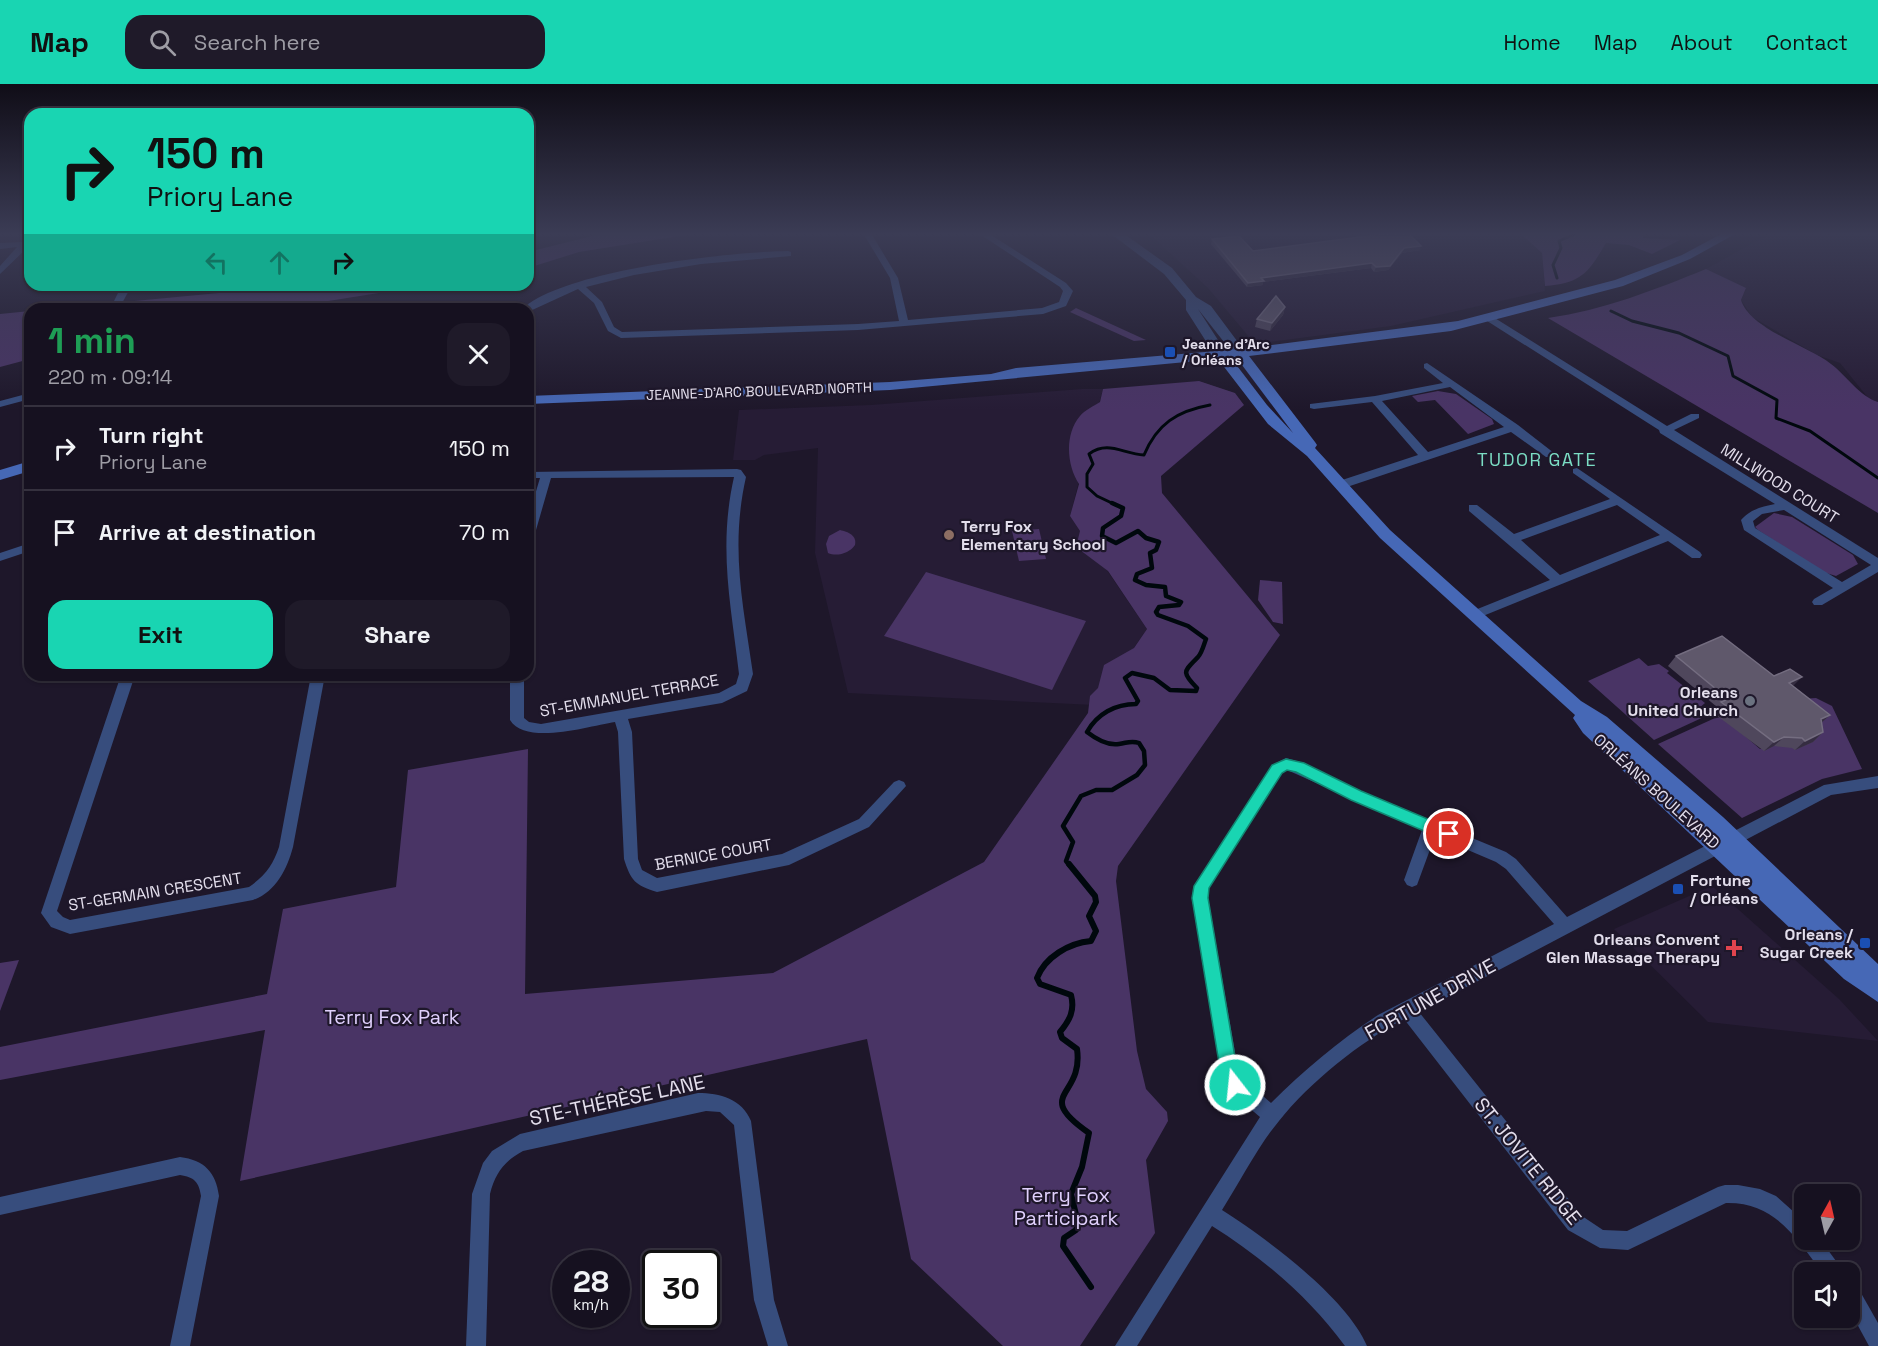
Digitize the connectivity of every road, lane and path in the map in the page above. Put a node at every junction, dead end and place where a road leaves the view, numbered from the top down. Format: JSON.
{"nodes":[{"id":1,"x":124,"y":292,"type":"edge"},
{"id":2,"x":563,"y":292,"type":"edge"},
{"id":3,"x":585,"y":292,"type":"edge"},
{"id":4,"x":897,"y":292,"type":"edge"},
{"id":5,"x":1068,"y":292,"type":"edge"},
{"id":6,"x":1185,"y":292,"type":"edge"},
{"id":7,"x":1588,"y":292,"type":"edge"},
{"id":8,"x":1192,"y":300,"type":"junction"},
{"id":9,"x":118,"y":303,"type":"dead end"},
{"id":10,"x":534,"y":306,"type":"edge"},
{"id":11,"x":1487,"y":317,"type":"junction"},
{"id":12,"x":904,"y":324,"type":"junction"},
{"id":13,"x":1244,"y":358,"type":"junction"},
{"id":14,"x":1225,"y":359,"type":"junction"},
{"id":15,"x":1427,"y":366,"type":"dead end"},
{"id":16,"x":1452,"y":384,"type":"junction"},
{"id":17,"x":24,"y":398,"type":"edge"},
{"id":18,"x":1375,"y":399,"type":"junction"},
{"id":19,"x":534,"y":400,"type":"edge"},
{"id":20,"x":0,"y":404,"type":"edge"},
{"id":21,"x":1314,"y":406,"type":"dead end"},
{"id":22,"x":1695,"y":416,"type":"dead end"},
{"id":23,"x":1514,"y":427,"type":"junction"},
{"id":24,"x":1664,"y":431,"type":"junction"},
{"id":25,"x":1312,"y":453,"type":"junction"},
{"id":26,"x":1550,"y":455,"type":"dead end"},
{"id":27,"x":1425,"y":456,"type":"junction"},
{"id":28,"x":24,"y":468,"type":"edge"},
{"id":29,"x":1577,"y":471,"type":"dead end"},
{"id":30,"x":0,"y":475,"type":"edge"},
{"id":31,"x":534,"y":476,"type":"edge"},
{"id":32,"x":546,"y":477,"type":"junction"},
{"id":33,"x":1340,"y":485,"type":"junction"},
{"id":34,"x":1618,"y":500,"type":"junction"},
{"id":35,"x":1787,"y":506,"type":"junction"},
{"id":36,"x":1473,"y":508,"type":"dead end"},
{"id":37,"x":534,"y":517,"type":"edge"},
{"id":38,"x":1667,"y":537,"type":"junction"},
{"id":39,"x":1512,"y":539,"type":"junction"},
{"id":40,"x":24,"y":549,"type":"edge"},
{"id":41,"x":1696,"y":555,"type":"dead end"},
{"id":42,"x":0,"y":557,"type":"edge"},
{"id":43,"x":1878,"y":565,"type":"edge"},
{"id":44,"x":1560,"y":582,"type":"junction"},
{"id":45,"x":1842,"y":588,"type":"junction"},
{"id":46,"x":1818,"y":602,"type":"dead end"},
{"id":47,"x":1474,"y":615,"type":"junction"},
{"id":48,"x":126,"y":681,"type":"edge"},
{"id":49,"x":317,"y":681,"type":"edge"},
{"id":50,"x":517,"y":681,"type":"edge"},
{"id":51,"x":620,"y":716,"type":"junction"},
{"id":52,"x":1878,"y":782,"type":"edge"},
{"id":53,"x":898,"y":786,"type":"dead end"},
{"id":54,"x":1431,"y":827,"type":"junction"},
{"id":55,"x":1727,"y":844,"type":"junction"},
{"id":56,"x":1412,"y":880,"type":"dead end"},
{"id":57,"x":1565,"y":926,"type":"junction"},
{"id":58,"x":1878,"y":978,"type":"edge"},
{"id":59,"x":1878,"y":992,"type":"edge"},
{"id":60,"x":1407,"y":1010,"type":"junction"},
{"id":61,"x":1272,"y":1115,"type":"junction"},
{"id":62,"x":0,"y":1206,"type":"edge"},
{"id":63,"x":1209,"y":1213,"type":"junction"},
{"id":64,"x":1794,"y":1225,"type":"edge"},
{"id":65,"x":1817,"y":1250,"type":"edge"},
{"id":66,"x":1826,"y":1262,"type":"edge"},
{"id":67,"x":1860,"y":1310,"type":"edge"},
{"id":68,"x":1878,"y":1342,"type":"edge"},
{"id":69,"x":180,"y":1346,"type":"edge"},
{"id":70,"x":476,"y":1346,"type":"edge"},
{"id":71,"x":778,"y":1346,"type":"edge"},
{"id":72,"x":1125,"y":1346,"type":"edge"},
{"id":73,"x":1357,"y":1346,"type":"edge"}],
"edges":[{"from":1,"to":9,"type":"street"},
{"from":2,"to":10,"type":"street"},
{"from":3,"to":12,"type":"street"},
{"from":4,"to":12,"type":"street"},
{"from":5,"to":12,"type":"street"},
{"from":6,"to":8,"type":"street","name":"ORLÉANS BOULEVARD"},
{"from":7,"to":11,"type":"main road","name":"JEANNE-D'ARC BOULEVARD NORTH"},
{"from":8,"to":13,"type":"street","name":"ORLÉANS BOULEVARD"},
{"from":8,"to":14,"type":"street","name":"ORLÉANS BOULEVARD"},
{"from":11,"to":13,"type":"main road","name":"JEANNE-D'ARC BOULEVARD NORTH"},
{"from":11,"to":24,"type":"street","name":"MILLWOOD COURT"},
{"from":13,"to":14,"type":"main road","name":"JEANNE-D'ARC BOULEVARD NORTH"},
{"from":13,"to":25,"type":"main road","name":"ORLÉANS BOULEVARD"},
{"from":14,"to":19,"type":"main road","name":"JEANNE-D'ARC BOULEVARD NORTH"},
{"from":14,"to":25,"type":"main road","name":"ORLÉANS BOULEVARD"},
{"from":15,"to":16,"type":"street"},
{"from":16,"to":18,"type":"street"},
{"from":16,"to":23,"type":"street"},
{"from":17,"to":20,"type":"street"},
{"from":18,"to":21,"type":"street"},
{"from":18,"to":27,"type":"street"},
{"from":22,"to":24,"type":"street"},
{"from":23,"to":26,"type":"street"},
{"from":23,"to":27,"type":"street"},
{"from":24,"to":35,"type":"street","name":"MILLWOOD COURT"},
{"from":25,"to":33,"type":"main road","name":"ORLÉANS BOULEVARD"},
{"from":27,"to":33,"type":"street"},
{"from":28,"to":30,"type":"main road"},
{"from":29,"to":34,"type":"street"},
{"from":31,"to":32,"type":"street","name":"ST-EMMANUEL TERRACE"},
{"from":32,"to":37,"type":"street"},
{"from":32,"to":51,"type":"street","name":"ST-EMMANUEL TERRACE"},
{"from":33,"to":47,"type":"main road","name":"ORLÉANS BOULEVARD"},
{"from":34,"to":38,"type":"street"},
{"from":34,"to":39,"type":"street"},
{"from":35,"to":43,"type":"street","name":"MILLWOOD COURT"},
{"from":35,"to":45,"type":"street"},
{"from":36,"to":39,"type":"street"},
{"from":38,"to":41,"type":"street"},
{"from":38,"to":44,"type":"street"},
{"from":39,"to":44,"type":"street"},
{"from":40,"to":42,"type":"street"},
{"from":43,"to":45,"type":"street"},
{"from":44,"to":47,"type":"street"},
{"from":45,"to":46,"type":"street"},
{"from":47,"to":55,"type":"main road","name":"ORLÉANS BOULEVARD"},
{"from":48,"to":49,"type":"street","name":"ST-GERMAIN CRESCENT"},
{"from":50,"to":51,"type":"street","name":"ST-EMMANUEL TERRACE"},
{"from":51,"to":53,"type":"street","name":"BERNICE COURT"},
{"from":52,"to":55,"type":"street","name":"FORTUNE DRIVE"},
{"from":54,"to":56,"type":"street"},
{"from":54,"to":57,"type":"street"},
{"from":54,"to":61,"type":"street"},
{"from":55,"to":57,"type":"street","name":"FORTUNE DRIVE"},
{"from":55,"to":58,"type":"main road","name":"ORLÉANS BOULEVARD"},
{"from":55,"to":59,"type":"main road","name":"ORLÉANS BOULEVARD"},
{"from":57,"to":60,"type":"street","name":"FORTUNE DRIVE"},
{"from":60,"to":61,"type":"street","name":"FORTUNE DRIVE"},
{"from":60,"to":64,"type":"street","name":"ST. JOVITE RIDGE"},
{"from":61,"to":63,"type":"street","name":"FORTUNE DRIVE"},
{"from":62,"to":69,"type":"street"},
{"from":63,"to":72,"type":"street","name":"FORTUNE DRIVE"},
{"from":63,"to":73,"type":"street"},
{"from":65,"to":66,"type":"street"},
{"from":67,"to":68,"type":"street"},
{"from":70,"to":71,"type":"street","name":"STE-THÉRÈSE LANE"}]}
